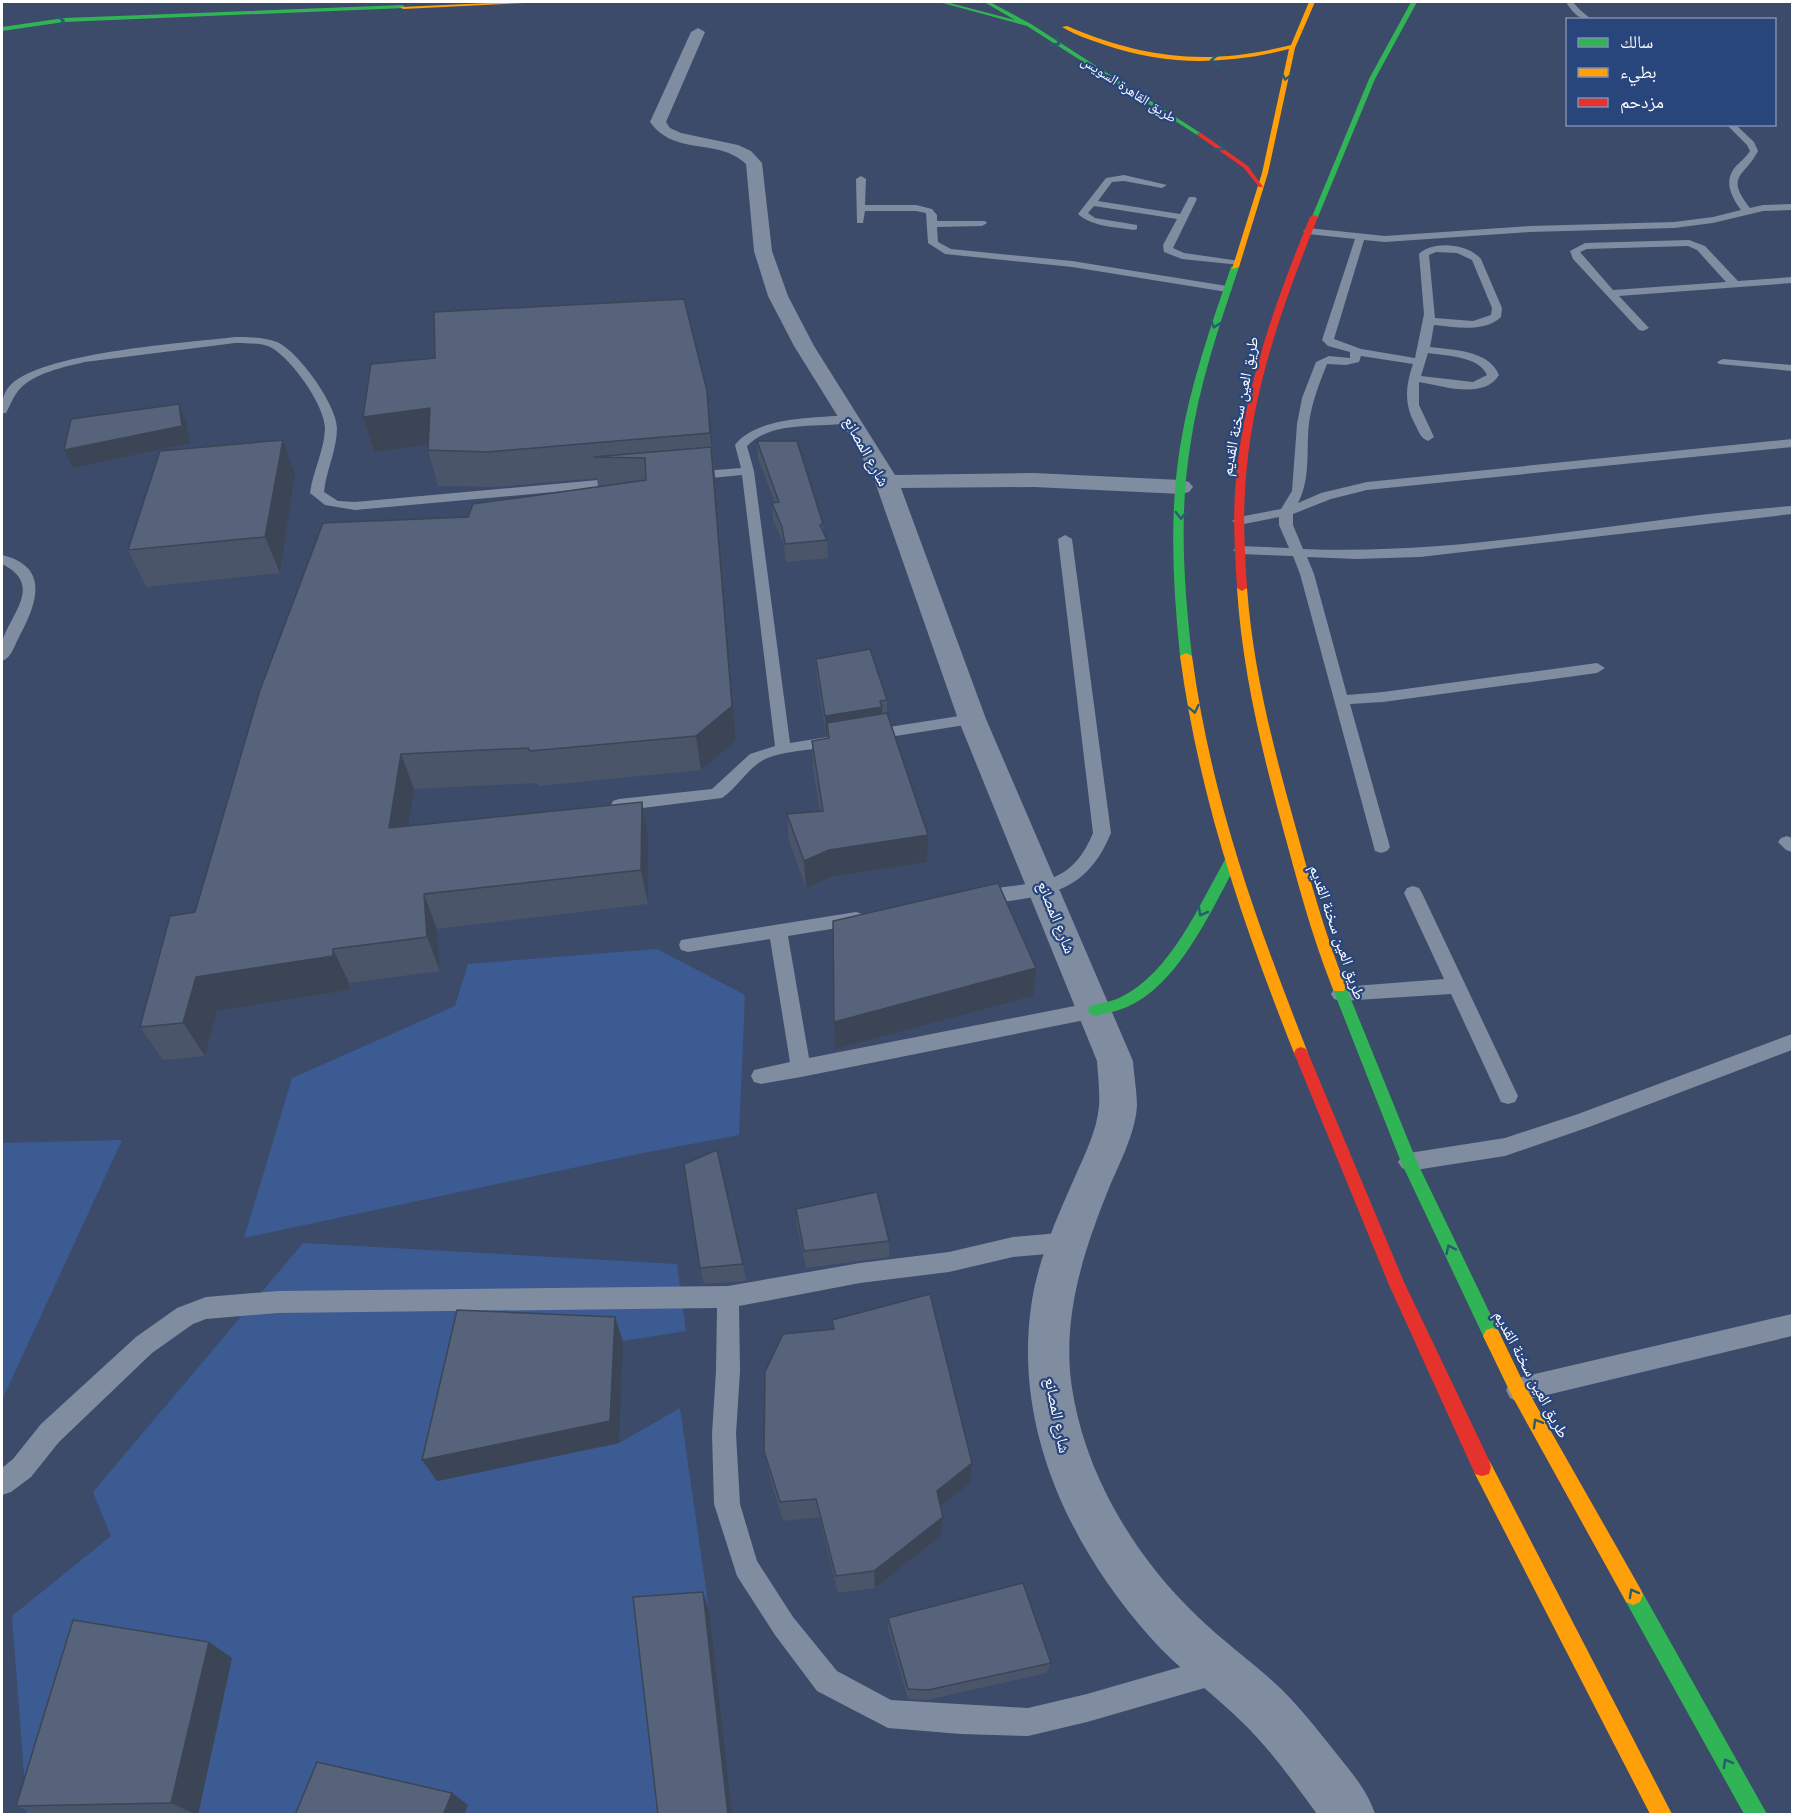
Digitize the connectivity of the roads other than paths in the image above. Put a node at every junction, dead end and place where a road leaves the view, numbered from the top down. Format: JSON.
{"nodes":[{"id":1,"x":543,"y":2,"type":"edge"},
{"id":2,"x":942,"y":2,"type":"edge"},
{"id":3,"x":987,"y":2,"type":"edge"},
{"id":4,"x":1312,"y":2,"type":"edge"},
{"id":5,"x":1414,"y":2,"type":"edge"},
{"id":6,"x":1570,"y":2,"type":"edge"},
{"id":7,"x":15,"y":13,"type":"dead end"},
{"id":8,"x":2,"y":17,"type":"edge"},
{"id":9,"x":1586,"y":18,"type":"edge"},
{"id":10,"x":1056,"y":22,"type":"dead end"},
{"id":11,"x":1029,"y":25,"type":"junction"},
{"id":12,"x":2,"y":28,"type":"edge"},
{"id":13,"x":698,"y":32,"type":"dead end"},
{"id":14,"x":1292,"y":46,"type":"junction"},
{"id":15,"x":1732,"y":126,"type":"edge"},
{"id":16,"x":861,"y":179,"type":"dead end"},
{"id":17,"x":1162,"y":185,"type":"dead end"},
{"id":18,"x":1261,"y":186,"type":"junction"},
{"id":19,"x":1095,"y":199,"type":"junction"},
{"id":20,"x":1192,"y":199,"type":"dead end"},
{"id":21,"x":1792,"y":207,"type":"edge"},
{"id":22,"x":861,"y":208,"type":"junction"},
{"id":23,"x":1747,"y":211,"type":"junction"},
{"id":24,"x":1185,"y":213,"type":"junction"},
{"id":25,"x":860,"y":221,"type":"dead end"},
{"id":26,"x":982,"y":223,"type":"dead end"},
{"id":27,"x":932,"y":224,"type":"junction"},
{"id":28,"x":1134,"y":226,"type":"dead end"},
{"id":29,"x":1308,"y":231,"type":"junction"},
{"id":30,"x":1360,"y":238,"type":"junction"},
{"id":31,"x":1236,"y":263,"type":"junction"},
{"id":32,"x":1792,"y":280,"type":"edge"},
{"id":33,"x":1735,"y":284,"type":"junction"},
{"id":34,"x":1227,"y":289,"type":"junction"},
{"id":35,"x":1611,"y":293,"type":"junction"},
{"id":36,"x":1429,"y":321,"type":"junction"},
{"id":37,"x":1643,"y":328,"type":"dead end"},
{"id":38,"x":1423,"y":349,"type":"junction"},
{"id":39,"x":1355,"y":356,"type":"junction"},
{"id":40,"x":1723,"y":362,"type":"dead end"},
{"id":41,"x":1792,"y":368,"type":"edge"},
{"id":42,"x":1417,"y":370,"type":"junction"},
{"id":43,"x":2,"y":410,"type":"edge"},
{"id":44,"x":850,"y":419,"type":"junction"},
{"id":45,"x":1428,"y":437,"type":"dead end"},
{"id":46,"x":1792,"y":443,"type":"edge"},
{"id":47,"x":748,"y":471,"type":"junction"},
{"id":48,"x":676,"y":477,"type":"edge"},
{"id":49,"x":629,"y":482,"type":"edge"},
{"id":50,"x":886,"y":482,"type":"junction"},
{"id":51,"x":1181,"y":487,"type":"junction"},
{"id":52,"x":1792,"y":510,"type":"edge"},
{"id":53,"x":1286,"y":512,"type":"junction"},
{"id":54,"x":1239,"y":521,"type":"junction"},
{"id":55,"x":1065,"y":539,"type":"dead end"},
{"id":56,"x":1240,"y":550,"type":"junction"},
{"id":57,"x":1297,"y":553,"type":"junction"},
{"id":58,"x":2,"y":559,"type":"edge"},
{"id":59,"x":2,"y":656,"type":"edge"},
{"id":60,"x":1597,"y":668,"type":"dead end"},
{"id":61,"x":1341,"y":700,"type":"junction"},
{"id":62,"x":972,"y":719,"type":"junction"},
{"id":63,"x":783,"y":749,"type":"junction"},
{"id":64,"x":602,"y":807,"type":"edge"},
{"id":65,"x":1381,"y":847,"type":"dead end"},
{"id":66,"x":1231,"y":861,"type":"junction"},
{"id":67,"x":1045,"y":888,"type":"junction"},
{"id":68,"x":1413,"y":892,"type":"dead end"},
{"id":69,"x":964,"y":901,"type":"edge"},
{"id":70,"x":871,"y":916,"type":"edge"},
{"id":71,"x":778,"y":932,"type":"junction"},
{"id":72,"x":688,"y":945,"type":"dead end"},
{"id":73,"x":1457,"y":986,"type":"junction"},
{"id":74,"x":1341,"y":994,"type":"junction"},
{"id":75,"x":1095,"y":1010,"type":"junction"},
{"id":76,"x":1792,"y":1042,"type":"edge"},
{"id":77,"x":801,"y":1069,"type":"junction"},
{"id":78,"x":761,"y":1076,"type":"dead end"},
{"id":79,"x":1508,"y":1096,"type":"dead end"},
{"id":80,"x":1409,"y":1162,"type":"junction"},
{"id":81,"x":1070,"y":1242,"type":"junction"},
{"id":82,"x":728,"y":1297,"type":"junction"},
{"id":83,"x":1792,"y":1325,"type":"edge"},
{"id":84,"x":1518,"y":1390,"type":"junction"},
{"id":85,"x":2,"y":1483,"type":"edge"},
{"id":86,"x":1223,"y":1669,"type":"junction"},
{"id":87,"x":1349,"y":1815,"type":"edge"},
{"id":88,"x":1661,"y":1815,"type":"edge"},
{"id":89,"x":1756,"y":1815,"type":"edge"}],
"edges":[{"from":12,"to":1,"type":"main road","one_way":true},
{"from":2,"to":11,"type":"main road"},
{"from":3,"to":11,"type":"main road","name":"طريق القاهرة السويس"},
{"from":4,"to":14,"type":"main road"},
{"from":5,"to":29,"type":"main road","name":"طريق العين سخنة القديم"},
{"from":6,"to":9,"type":"lane"},
{"from":7,"to":8,"type":"main road"},
{"from":14,"to":10,"type":"main road","name":"طريق القاهرة السويس","one_way":true},
{"from":11,"to":18,"type":"main road","name":"طريق القاهرة السويس","one_way":true},
{"from":13,"to":44,"type":"street","name":"شارع المصانع"},
{"from":14,"to":18,"type":"main road","one_way":true},
{"from":15,"to":23,"type":"lane"},
{"from":16,"to":22,"type":"lane"},
{"from":17,"to":19,"type":"lane"},
{"from":18,"to":31,"type":"main road"},
{"from":19,"to":24,"type":"lane"},
{"from":19,"to":28,"type":"lane"},
{"from":20,"to":24,"type":"lane"},
{"from":21,"to":23,"type":"lane"},
{"from":22,"to":25,"type":"lane"},
{"from":22,"to":27,"type":"lane"},
{"from":23,"to":30,"type":"lane"},
{"from":24,"to":31,"type":"lane"},
{"from":26,"to":27,"type":"lane"},
{"from":27,"to":34,"type":"lane"},
{"from":29,"to":30,"type":"lane"},
{"from":29,"to":54,"type":"main road","name":"طريق العين سخنة القديم"},
{"from":30,"to":39,"type":"lane"},
{"from":31,"to":34,"type":"main road"},
{"from":32,"to":33,"type":"lane"},
{"from":33,"to":35,"type":"lane"},
{"from":33,"to":35,"type":"lane"},
{"from":34,"to":51,"type":"main road","one_way":true},
{"from":35,"to":37,"type":"lane"},
{"from":36,"to":36,"type":"lane"},
{"from":36,"to":38,"type":"lane"},
{"from":38,"to":42,"type":"lane"},
{"from":38,"to":42,"type":"lane"},
{"from":39,"to":42,"type":"lane"},
{"from":39,"to":53,"type":"lane"},
{"from":40,"to":41,"type":"lane"},
{"from":42,"to":45,"type":"lane"},
{"from":43,"to":49,"type":"lane"},
{"from":44,"to":47,"type":"lane"},
{"from":44,"to":50,"type":"street","name":"شارع المصانع"},
{"from":46,"to":53,"type":"lane"},
{"from":47,"to":48,"type":"lane"},
{"from":47,"to":63,"type":"lane"},
{"from":50,"to":51,"type":"street"},
{"from":50,"to":62,"type":"street","name":"شارع المصانع"},
{"from":51,"to":66,"type":"main road","one_way":true},
{"from":52,"to":57,"type":"lane"},
{"from":53,"to":54,"type":"lane"},
{"from":53,"to":57,"type":"lane"},
{"from":54,"to":56,"type":"main road","name":"طريق العين سخنة القديم"},
{"from":55,"to":67,"type":"lane"},
{"from":56,"to":57,"type":"lane"},
{"from":56,"to":74,"type":"main road","name":"طريق العين سخنة القديم"},
{"from":57,"to":61,"type":"lane"},
{"from":58,"to":59,"type":"lane"},
{"from":60,"to":61,"type":"lane"},
{"from":61,"to":65,"type":"lane"},
{"from":62,"to":63,"type":"lane"},
{"from":62,"to":67,"type":"street","name":"شارع المصانع"},
{"from":63,"to":64,"type":"lane"},
{"from":66,"to":75,"type":"main road","one_way":true},
{"from":66,"to":88,"type":"main road"},
{"from":67,"to":69,"type":"lane"},
{"from":67,"to":75,"type":"street","name":"شارع المصانع"},
{"from":68,"to":73,"type":"lane"},
{"from":70,"to":71,"type":"lane"},
{"from":71,"to":72,"type":"lane"},
{"from":71,"to":77,"type":"lane"},
{"from":73,"to":74,"type":"lane"},
{"from":73,"to":79,"type":"lane"},
{"from":74,"to":80,"type":"main road","name":"طريق العين سخنة القديم"},
{"from":75,"to":77,"type":"lane"},
{"from":75,"to":81,"type":"street","name":"شارع المصانع"},
{"from":76,"to":80,"type":"lane"},
{"from":77,"to":78,"type":"lane"},
{"from":84,"to":80,"type":"main road","name":"طريق العين سخنة القديم","one_way":true},
{"from":81,"to":82,"type":"lane"},
{"from":81,"to":86,"type":"street","name":"شارع المصانع"},
{"from":82,"to":85,"type":"lane"},
{"from":82,"to":86,"type":"lane"},
{"from":83,"to":84,"type":"lane"},
{"from":89,"to":84,"type":"main road","name":"طريق العين سخنة القديم","one_way":true},
{"from":86,"to":87,"type":"street","name":"شارع المصانع"}]}
